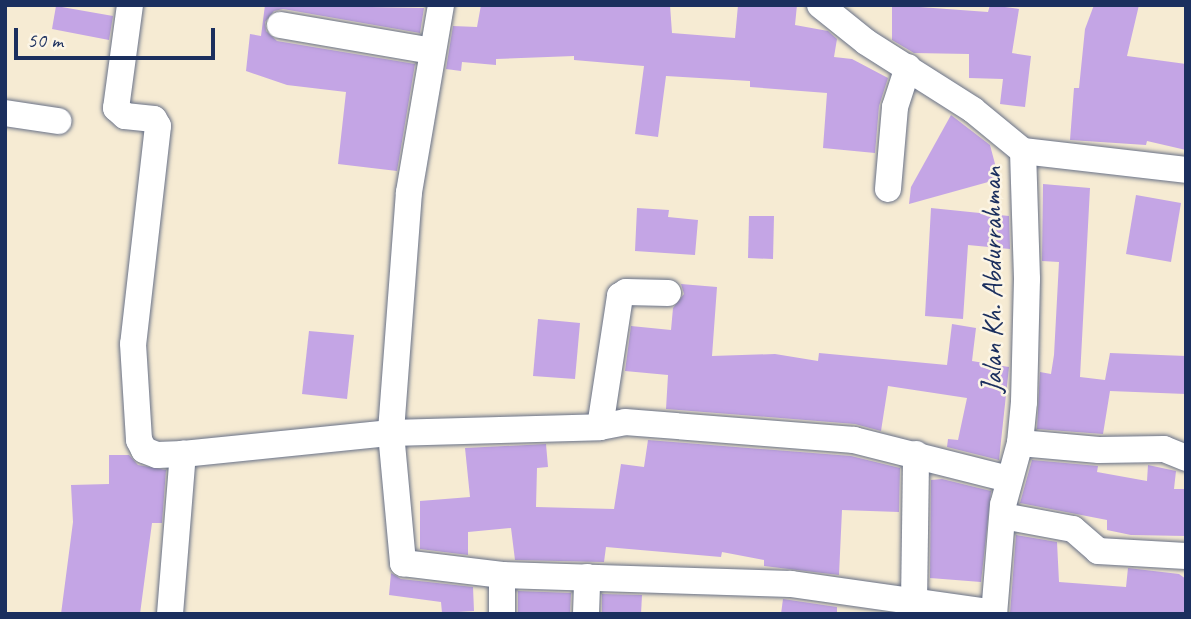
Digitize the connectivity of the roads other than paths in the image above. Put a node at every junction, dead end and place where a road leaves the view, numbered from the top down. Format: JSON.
{"nodes":[{"id":1,"x":130,"y":5,"type":"edge"},
{"id":2,"x":441,"y":5,"type":"edge"},
{"id":3,"x":820,"y":5,"type":"edge"},
{"id":4,"x":280,"y":25,"type":"dead end"},
{"id":5,"x":432,"y":51,"type":"junction"},
{"id":6,"x":908,"y":67,"type":"junction"},
{"id":7,"x":5,"y":113,"type":"edge"},
{"id":8,"x":58,"y":121,"type":"dead end"},
{"id":9,"x":1023,"y":151,"type":"junction"},
{"id":10,"x":1186,"y":170,"type":"edge"},
{"id":11,"x":888,"y":189,"type":"dead end"},
{"id":12,"x":668,"y":293,"type":"dead end"},
{"id":13,"x":600,"y":427,"type":"junction"},
{"id":14,"x":391,"y":433,"type":"junction"},
{"id":15,"x":1020,"y":443,"type":"junction"},
{"id":16,"x":916,"y":453,"type":"junction"},
{"id":17,"x":183,"y":454,"type":"junction"},
{"id":18,"x":1186,"y":458,"type":"edge"},
{"id":19,"x":1009,"y":479,"type":"junction"},
{"id":20,"x":1003,"y":516,"type":"junction"},
{"id":21,"x":1186,"y":556,"type":"edge"},
{"id":22,"x":502,"y":575,"type":"junction"},
{"id":23,"x":587,"y":577,"type":"junction"},
{"id":24,"x":914,"y":604,"type":"junction"},
{"id":25,"x":994,"y":613,"type":"edge"},
{"id":26,"x":170,"y":614,"type":"edge"},
{"id":27,"x":502,"y":614,"type":"edge"},
{"id":28,"x":586,"y":614,"type":"edge"}],
"edges":[{"from":1,"to":17,"type":"street"},
{"from":2,"to":5,"type":"street"},
{"from":3,"to":6,"type":"street","name":"Jalan Kh. Abdurrahman"},
{"from":4,"to":5,"type":"street"},
{"from":5,"to":14,"type":"street"},
{"from":6,"to":9,"type":"street","name":"Jalan Kh. Abdurrahman"},
{"from":6,"to":11,"type":"street"},
{"from":7,"to":8,"type":"street"},
{"from":9,"to":10,"type":"street"},
{"from":9,"to":15,"type":"street","name":"Jalan Kh. Abdurrahman"},
{"from":12,"to":13,"type":"street"},
{"from":13,"to":14,"type":"street"},
{"from":13,"to":16,"type":"street"},
{"from":14,"to":17,"type":"street"},
{"from":14,"to":22,"type":"street"},
{"from":15,"to":18,"type":"street"},
{"from":15,"to":19,"type":"street","name":"Jalan Kh. Abdurrahman"},
{"from":16,"to":19,"type":"street"},
{"from":16,"to":24,"type":"street"},
{"from":17,"to":26,"type":"street"},
{"from":19,"to":20,"type":"street","name":"Jalan Kh. Abdurrahman"},
{"from":20,"to":21,"type":"street"},
{"from":20,"to":25,"type":"street","name":"Jalan Kh. Abdurrahman"},
{"from":22,"to":23,"type":"street"},
{"from":22,"to":27,"type":"street"},
{"from":23,"to":24,"type":"street"},
{"from":23,"to":28,"type":"street"},
{"from":24,"to":25,"type":"street"}]}
